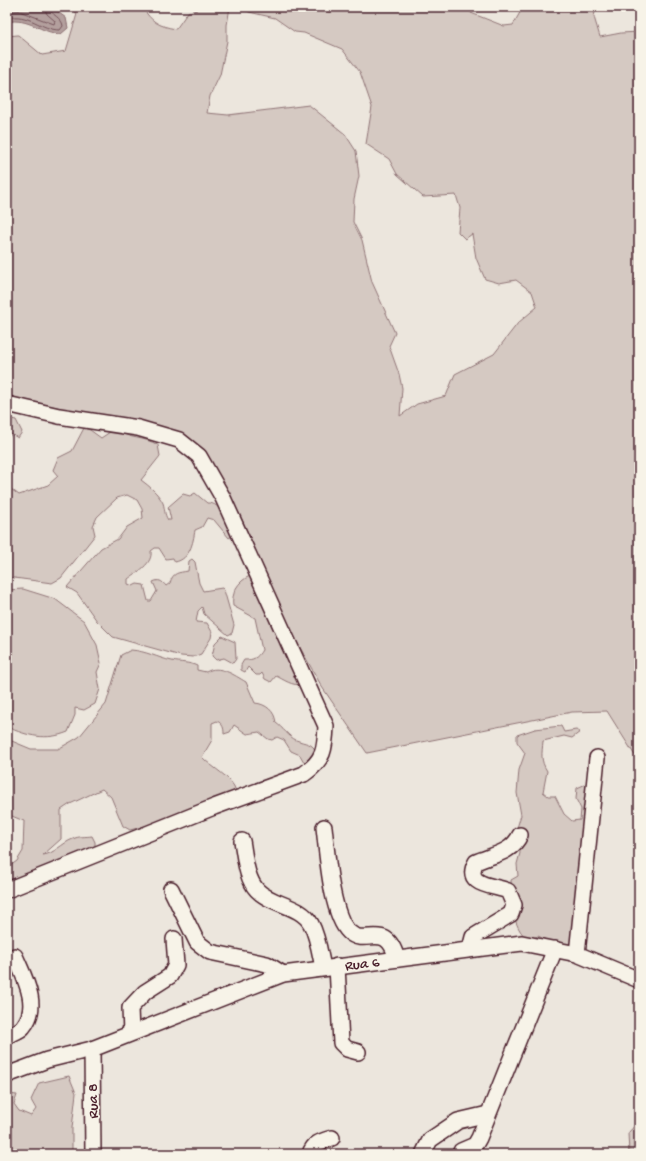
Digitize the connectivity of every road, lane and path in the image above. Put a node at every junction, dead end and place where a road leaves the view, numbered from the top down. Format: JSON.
{"nodes":[{"id":1,"x":7,"y":404,"type":"edge"},
{"id":2,"x":598,"y":758,"type":"dead end"},
{"id":3,"x":324,"y":827,"type":"dead end"},
{"id":4,"x":520,"y":835,"type":"dead end"},
{"id":5,"x":242,"y":841,"type":"dead end"},
{"id":6,"x":171,"y":889,"type":"dead end"},
{"id":7,"x":7,"y":890,"type":"edge"},
{"id":8,"x":174,"y":939,"type":"dead end"},
{"id":9,"x":470,"y":949,"type":"junction"},
{"id":10,"x":555,"y":949,"type":"junction"},
{"id":11,"x":577,"y":954,"type":"junction"},
{"id":12,"x":16,"y":956,"type":"dead end"},
{"id":13,"x":397,"y":958,"type":"junction"},
{"id":14,"x":330,"y":967,"type":"junction"},
{"id":15,"x":283,"y":974,"type":"junction"},
{"id":16,"x":638,"y":983,"type":"edge"},
{"id":17,"x":131,"y":1033,"type":"junction"},
{"id":18,"x":7,"y":1036,"type":"edge"},
{"id":19,"x":92,"y":1049,"type":"junction"},
{"id":20,"x":358,"y":1052,"type":"dead end"},
{"id":21,"x":7,"y":1075,"type":"edge"},
{"id":22,"x":488,"y":1114,"type":"junction"},
{"id":23,"x":332,"y":1138,"type":"dead end"},
{"id":24,"x":479,"y":1150,"type":"edge"},
{"id":25,"x":93,"y":1154,"type":"edge"},
{"id":26,"x":310,"y":1154,"type":"edge"},
{"id":27,"x":423,"y":1154,"type":"edge"},
{"id":28,"x":460,"y":1154,"type":"edge"}],
"edges":[{"from":1,"to":7,"type":"street"},
{"from":2,"to":11,"type":"street"},
{"from":3,"to":13,"type":"street"},
{"from":4,"to":9,"type":"street"},
{"from":5,"to":14,"type":"street"},
{"from":6,"to":15,"type":"street"},
{"from":8,"to":17,"type":"street"},
{"from":9,"to":10,"type":"street","name":"Rua 6"},
{"from":9,"to":13,"type":"street","name":"Rua 6"},
{"from":10,"to":11,"type":"street","name":"Rua 6"},
{"from":10,"to":22,"type":"street"},
{"from":11,"to":16,"type":"street","name":"Rua 6"},
{"from":12,"to":18,"type":"street"},
{"from":13,"to":14,"type":"street","name":"Rua 6"},
{"from":14,"to":15,"type":"street","name":"Rua 6"},
{"from":14,"to":20,"type":"street"},
{"from":15,"to":17,"type":"street","name":"Rua 6"},
{"from":17,"to":19,"type":"street","name":"Rua 6"},
{"from":19,"to":21,"type":"street","name":"Rua 6"},
{"from":19,"to":25,"type":"street","name":"Rua 8"},
{"from":22,"to":24,"type":"street"},
{"from":22,"to":27,"type":"street"},
{"from":23,"to":26,"type":"street"},
{"from":24,"to":28,"type":"street"}]}
